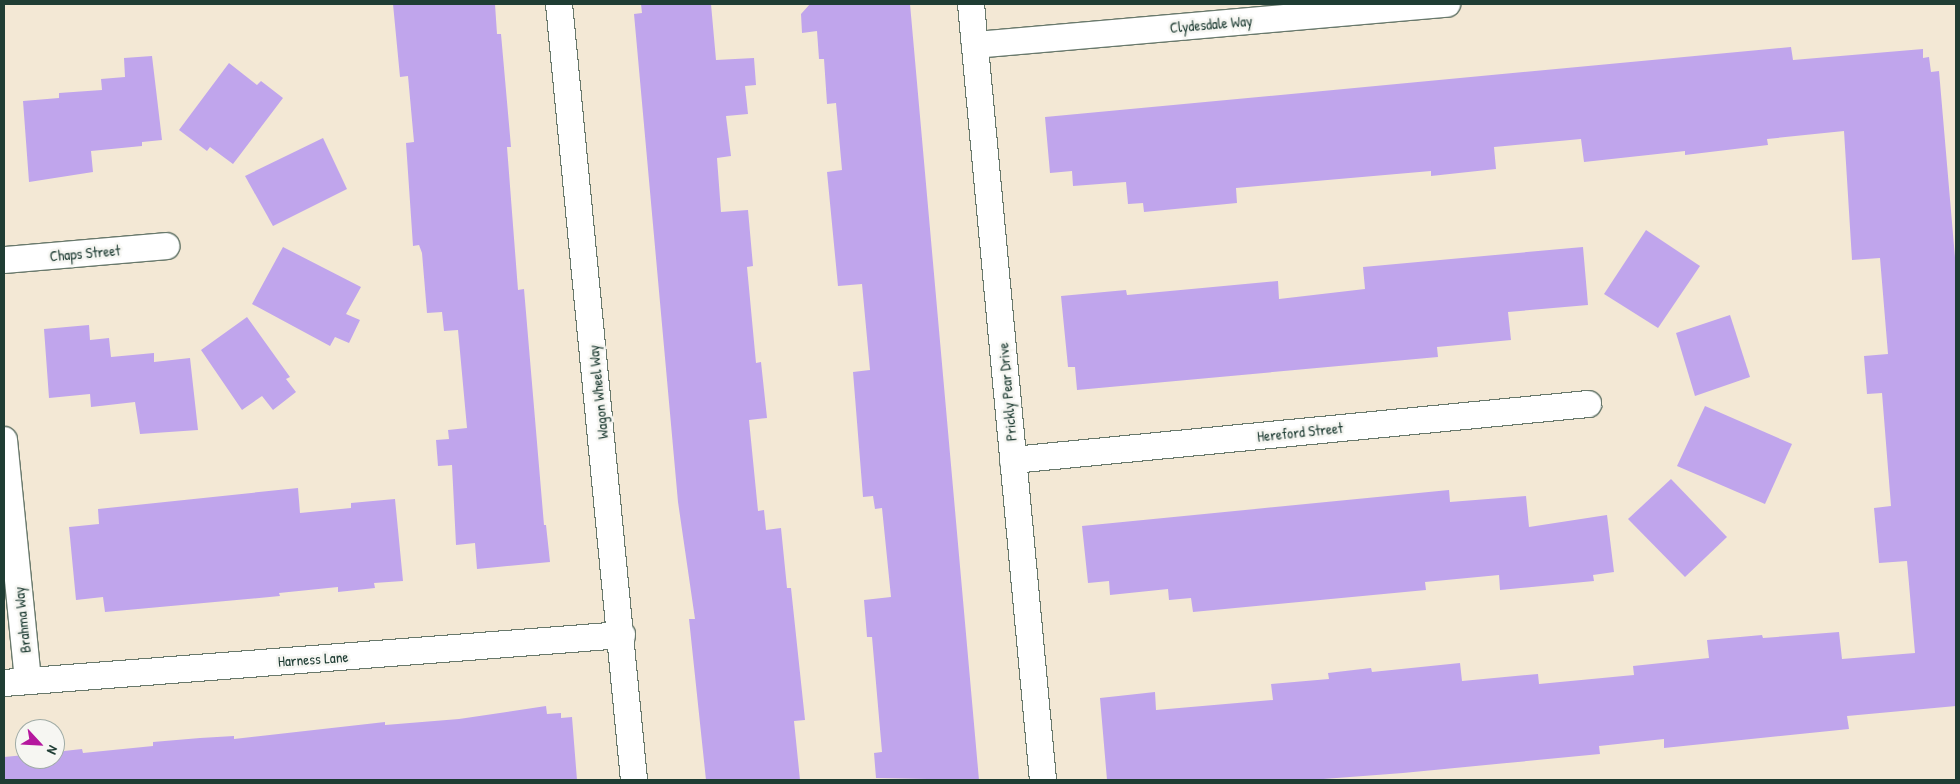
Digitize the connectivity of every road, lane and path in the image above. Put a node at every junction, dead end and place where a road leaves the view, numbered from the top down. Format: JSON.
{"nodes":[{"id":1,"x":559,"y":4,"type":"edge"},
{"id":2,"x":971,"y":4,"type":"edge"},
{"id":3,"x":1447,"y":4,"type":"edge"},
{"id":4,"x":975,"y":45,"type":"junction"},
{"id":5,"x":166,"y":246,"type":"dead end"},
{"id":6,"x":4,"y":260,"type":"edge"},
{"id":7,"x":1588,"y":404,"type":"dead end"},
{"id":8,"x":4,"y":440,"type":"edge"},
{"id":9,"x":1013,"y":460,"type":"junction"},
{"id":10,"x":622,"y":635,"type":"junction"},
{"id":11,"x":16,"y":682,"type":"edge"},
{"id":12,"x":634,"y":780,"type":"edge"},
{"id":13,"x":1043,"y":780,"type":"edge"}],
"edges":[{"from":1,"to":10,"type":"street","name":"Wagon Wheel Way"},
{"from":2,"to":4,"type":"street","name":"Prickly Pear Drive"},
{"from":3,"to":4,"type":"street","name":"Clydesdale Way"},
{"from":4,"to":9,"type":"street","name":"Prickly Pear Drive"},
{"from":5,"to":6,"type":"street","name":"Chaps Street"},
{"from":7,"to":9,"type":"street","name":"Hereford Street"},
{"from":8,"to":11,"type":"street","name":"Brahma Way"},
{"from":9,"to":13,"type":"street","name":"Prickly Pear Drive"},
{"from":10,"to":11,"type":"street","name":"Harness Lane"},
{"from":10,"to":12,"type":"street","name":"Wagon Wheel Way"}]}
